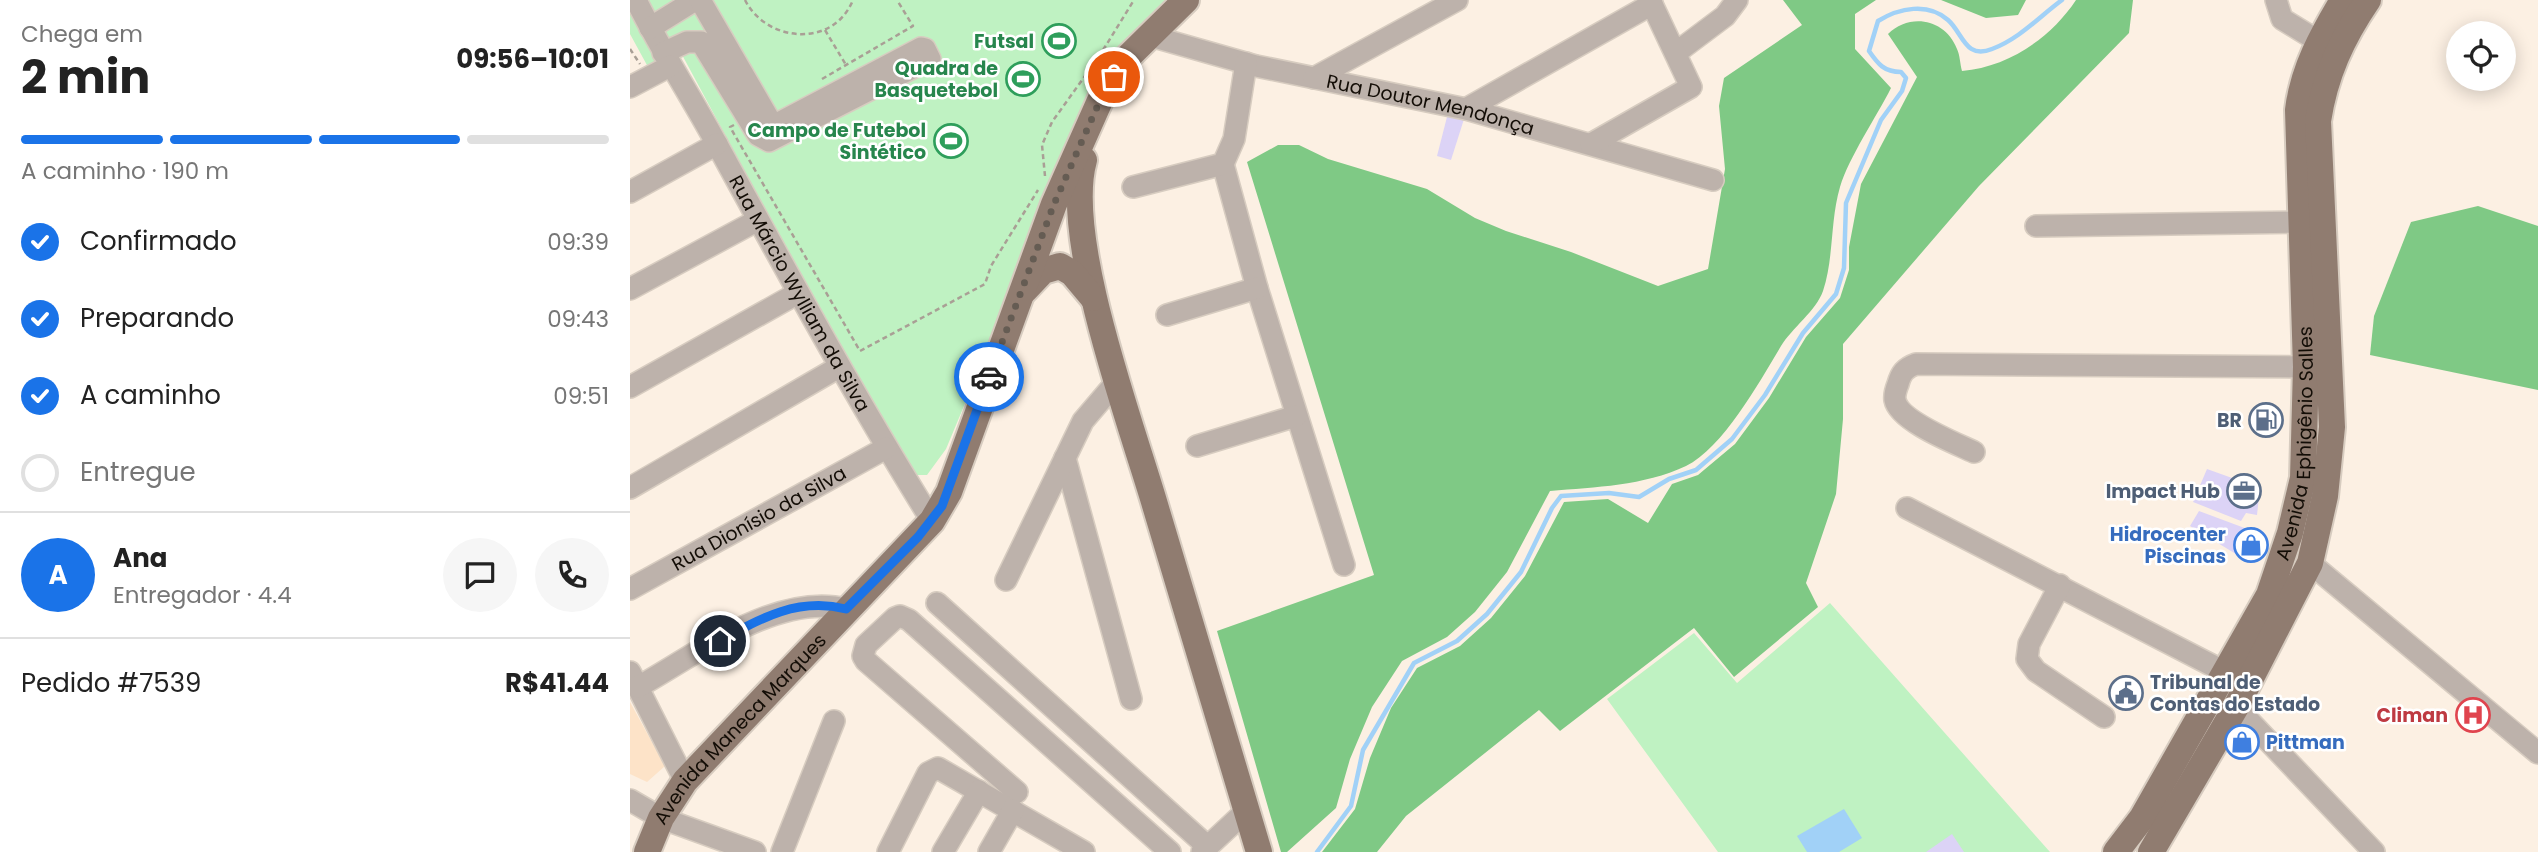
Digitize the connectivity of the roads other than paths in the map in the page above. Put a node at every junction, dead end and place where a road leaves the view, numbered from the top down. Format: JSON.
{"nodes":[{"id":1,"x":1457,"y":0,"type":"edge"},
{"id":2,"x":1737,"y":0,"type":"edge"},
{"id":3,"x":2276,"y":0,"type":"edge"},
{"id":4,"x":2343,"y":0,"type":"edge"},
{"id":5,"x":2368,"y":0,"type":"edge"},
{"id":6,"x":640,"y":1,"type":"edge"},
{"id":7,"x":1194,"y":2,"type":"edge"},
{"id":8,"x":1651,"y":2,"type":"edge"},
{"id":9,"x":701,"y":6,"type":"edge"},
{"id":10,"x":1154,"y":37,"type":"junction"},
{"id":11,"x":2318,"y":41,"type":"junction"},
{"id":12,"x":660,"y":48,"type":"junction"},
{"id":13,"x":1677,"y":52,"type":"junction"},
{"id":14,"x":1246,"y":63,"type":"junction"},
{"id":15,"x":1314,"y":78,"type":"junction"},
{"id":16,"x":630,"y":87,"type":"edge"},
{"id":17,"x":1466,"y":109,"type":"junction"},
{"id":18,"x":717,"y":144,"type":"junction"},
{"id":19,"x":1591,"y":144,"type":"junction"},
{"id":20,"x":1223,"y":164,"type":"junction"},
{"id":21,"x":1713,"y":180,"type":"dead end"},
{"id":22,"x":1133,"y":187,"type":"dead end"},
{"id":23,"x":630,"y":192,"type":"edge"},
{"id":24,"x":758,"y":220,"type":"junction"},
{"id":25,"x":2300,"y":222,"type":"junction"},
{"id":26,"x":2036,"y":226,"type":"dead end"},
{"id":27,"x":1257,"y":288,"type":"junction"},
{"id":28,"x":630,"y":289,"type":"edge"},
{"id":29,"x":798,"y":293,"type":"junction"},
{"id":30,"x":1019,"y":296,"type":"junction"},
{"id":31,"x":1097,"y":302,"type":"junction"},
{"id":32,"x":1167,"y":315,"type":"dead end"},
{"id":33,"x":839,"y":367,"type":"junction"},
{"id":34,"x":2306,"y":368,"type":"junction"},
{"id":35,"x":1118,"y":380,"type":"junction"},
{"id":36,"x":630,"y":387,"type":"edge"},
{"id":37,"x":1296,"y":416,"type":"junction"},
{"id":38,"x":1197,"y":446,"type":"dead end"},
{"id":39,"x":887,"y":448,"type":"junction"},
{"id":40,"x":1973,"y":452,"type":"dead end"},
{"id":41,"x":1065,"y":458,"type":"junction"},
{"id":42,"x":630,"y":488,"type":"edge"},
{"id":43,"x":1907,"y":508,"type":"dead end"},
{"id":44,"x":932,"y":521,"type":"junction"},
{"id":45,"x":2311,"y":563,"type":"junction"},
{"id":46,"x":1344,"y":565,"type":"dead end"},
{"id":47,"x":1006,"y":580,"type":"dead end"},
{"id":48,"x":2060,"y":585,"type":"junction"},
{"id":49,"x":630,"y":589,"type":"edge"},
{"id":50,"x":937,"y":603,"type":"dead end"},
{"id":51,"x":846,"y":609,"type":"junction"},
{"id":52,"x":2225,"y":672,"type":"junction"},
{"id":53,"x":634,"y":679,"type":"edge"},
{"id":54,"x":1131,"y":699,"type":"dead end"},
{"id":55,"x":2236,"y":707,"type":"junction"},
{"id":56,"x":2104,"y":717,"type":"dead end"},
{"id":57,"x":834,"y":721,"type":"dead end"},
{"id":58,"x":2538,"y":753,"type":"edge"},
{"id":59,"x":685,"y":781,"type":"junction"},
{"id":60,"x":979,"y":791,"type":"junction"},
{"id":61,"x":630,"y":800,"type":"edge"},
{"id":62,"x":1015,"y":801,"type":"junction"},
{"id":63,"x":1246,"y":811,"type":"junction"},
{"id":64,"x":661,"y":818,"type":"junction"},
{"id":65,"x":1204,"y":849,"type":"edge"},
{"id":66,"x":647,"y":852,"type":"edge"},
{"id":67,"x":755,"y":852,"type":"edge"},
{"id":68,"x":782,"y":852,"type":"edge"},
{"id":69,"x":888,"y":852,"type":"edge"},
{"id":70,"x":943,"y":852,"type":"edge"},
{"id":71,"x":989,"y":852,"type":"edge"},
{"id":72,"x":1084,"y":852,"type":"edge"},
{"id":73,"x":1170,"y":852,"type":"edge"},
{"id":74,"x":1258,"y":852,"type":"edge"},
{"id":75,"x":2116,"y":852,"type":"edge"},
{"id":76,"x":2151,"y":852,"type":"edge"},
{"id":77,"x":2374,"y":852,"type":"edge"}],
"edges":[{"from":1,"to":15,"type":"street"},
{"from":2,"to":13,"type":"street"},
{"from":3,"to":11,"type":"street"},
{"from":4,"to":11,"type":"main road","name":"Avenida Ephigênio Salles"},
{"from":5,"to":45,"type":"main road","name":"Avenida Ephigênio Salles"},
{"from":6,"to":12,"type":"street","name":"Rua Márcio Wylliam da Silva"},
{"from":7,"to":10,"type":"main road","name":"Avenida Maneca Marques"},
{"from":8,"to":13,"type":"street"},
{"from":8,"to":17,"type":"street"},
{"from":9,"to":12,"type":"street"},
{"from":9,"to":12,"type":"street"},
{"from":10,"to":14,"type":"street","name":"Rua Doutor Mendonça"},
{"from":10,"to":30,"type":"main road","name":"Avenida Maneca Marques"},
{"from":10,"to":31,"type":"main road","name":"Avenida Maneca Marques"},
{"from":11,"to":25,"type":"main road","name":"Avenida Ephigênio Salles"},
{"from":12,"to":16,"type":"street"},
{"from":12,"to":18,"type":"street","name":"Rua Márcio Wylliam da Silva"},
{"from":13,"to":19,"type":"street"},
{"from":14,"to":15,"type":"street","name":"Rua Doutor Mendonça"},
{"from":14,"to":20,"type":"street"},
{"from":15,"to":17,"type":"street","name":"Rua Doutor Mendonça"},
{"from":17,"to":19,"type":"street","name":"Rua Doutor Mendonça"},
{"from":18,"to":23,"type":"street"},
{"from":18,"to":24,"type":"street","name":"Rua Márcio Wylliam da Silva"},
{"from":19,"to":21,"type":"street","name":"Rua Doutor Mendonça"},
{"from":20,"to":22,"type":"street"},
{"from":20,"to":27,"type":"street"},
{"from":24,"to":28,"type":"street"},
{"from":24,"to":29,"type":"street","name":"Rua Márcio Wylliam da Silva"},
{"from":25,"to":26,"type":"street"},
{"from":25,"to":34,"type":"main road","name":"Avenida Ephigênio Salles"},
{"from":27,"to":32,"type":"street"},
{"from":27,"to":37,"type":"street"},
{"from":29,"to":33,"type":"street","name":"Rua Márcio Wylliam da Silva"},
{"from":29,"to":36,"type":"street"},
{"from":30,"to":31,"type":"main road"},
{"from":30,"to":44,"type":"main road","name":"Avenida Maneca Marques"},
{"from":31,"to":35,"type":"main road","name":"Avenida Maneca Marques"},
{"from":33,"to":39,"type":"street","name":"Rua Márcio Wylliam da Silva"},
{"from":33,"to":42,"type":"street"},
{"from":34,"to":40,"type":"street"},
{"from":34,"to":52,"type":"main road","name":"Avenida Ephigênio Salles"},
{"from":35,"to":41,"type":"street"},
{"from":35,"to":63,"type":"main road","name":"Avenida Maneca Marques"},
{"from":37,"to":38,"type":"street"},
{"from":37,"to":46,"type":"street"},
{"from":39,"to":44,"type":"street","name":"Rua Márcio Wylliam da Silva"},
{"from":39,"to":49,"type":"street","name":"Rua Dionísio da Silva"},
{"from":41,"to":47,"type":"street"},
{"from":41,"to":54,"type":"street"},
{"from":43,"to":48,"type":"street"},
{"from":44,"to":51,"type":"main road","name":"Avenida Maneca Marques"},
{"from":45,"to":55,"type":"main road","name":"Avenida Ephigênio Salles"},
{"from":45,"to":58,"type":"street"},
{"from":48,"to":52,"type":"street"},
{"from":48,"to":56,"type":"street"},
{"from":50,"to":65,"type":"street"},
{"from":51,"to":53,"type":"street"},
{"from":51,"to":59,"type":"main road","name":"Avenida Maneca Marques"},
{"from":52,"to":75,"type":"main road","name":"Avenida Ephigênio Salles"},
{"from":53,"to":59,"type":"street"},
{"from":55,"to":76,"type":"main road","name":"Avenida Ephigênio Salles"},
{"from":55,"to":77,"type":"street"},
{"from":57,"to":68,"type":"street"},
{"from":59,"to":64,"type":"main road","name":"Avenida Maneca Marques"},
{"from":60,"to":62,"type":"street"},
{"from":60,"to":69,"type":"street"},
{"from":60,"to":70,"type":"street"},
{"from":61,"to":64,"type":"street"},
{"from":62,"to":71,"type":"street"},
{"from":62,"to":72,"type":"street"},
{"from":62,"to":73,"type":"street"},
{"from":63,"to":65,"type":"street"},
{"from":63,"to":74,"type":"main road","name":"Avenida Maneca Marques"},
{"from":64,"to":66,"type":"main road","name":"Avenida Maneca Marques"},
{"from":64,"to":67,"type":"street"}]}
